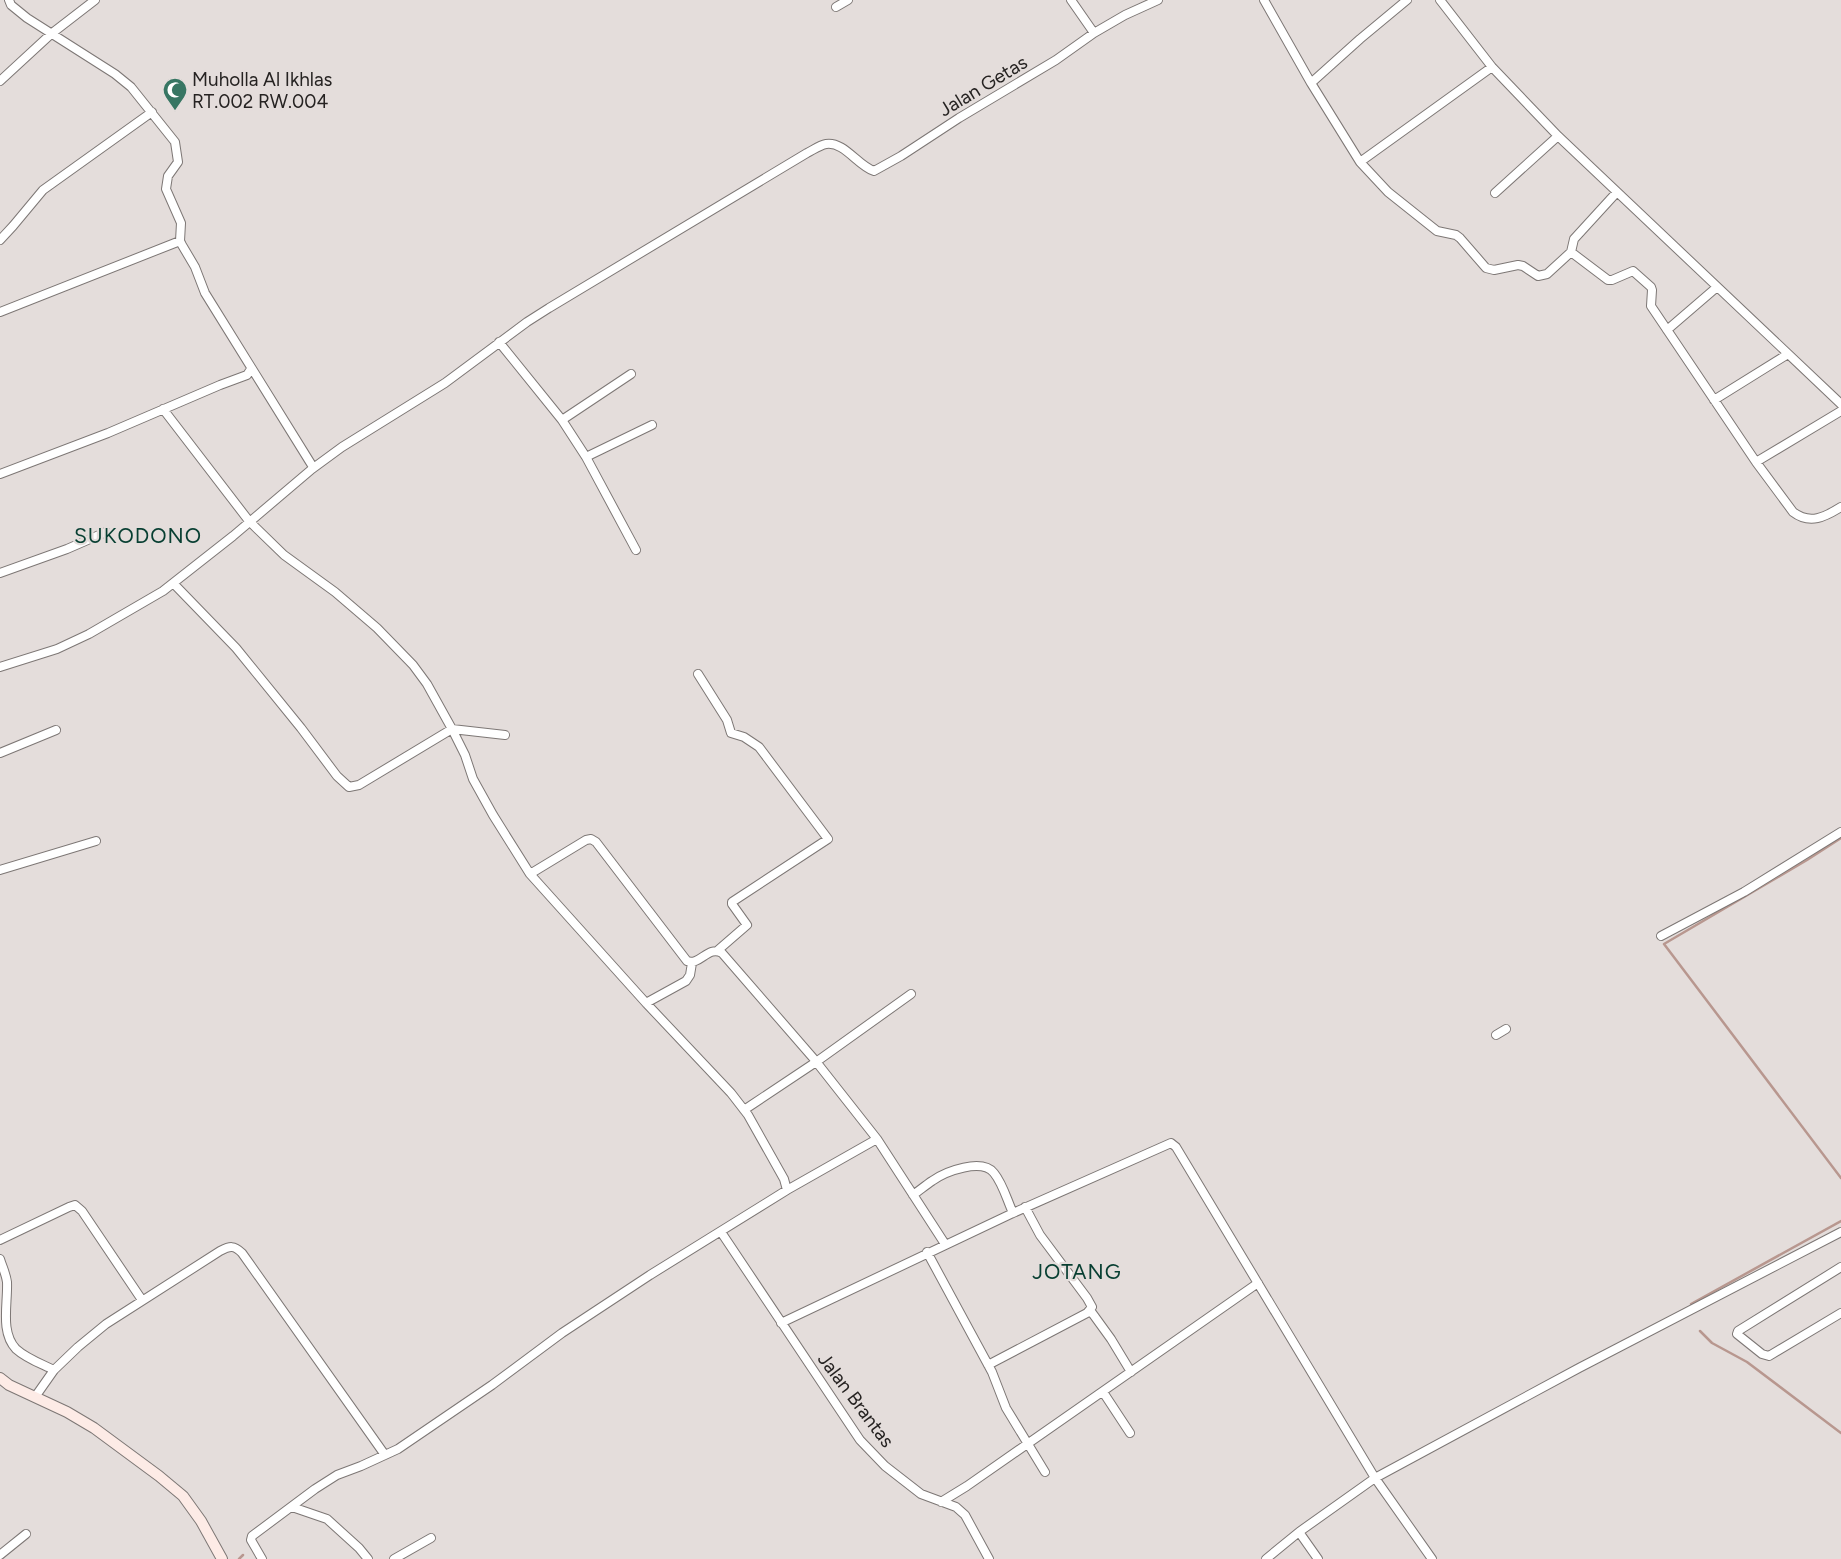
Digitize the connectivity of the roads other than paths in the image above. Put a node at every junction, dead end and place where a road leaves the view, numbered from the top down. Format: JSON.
{"nodes":[{"id":1,"x":9,"y":0,"type":"edge"},
{"id":2,"x":96,"y":0,"type":"edge"},
{"id":3,"x":848,"y":0,"type":"edge"},
{"id":4,"x":1071,"y":0,"type":"edge"},
{"id":5,"x":1158,"y":0,"type":"edge"},
{"id":6,"x":1264,"y":0,"type":"edge"},
{"id":7,"x":1407,"y":0,"type":"edge"},
{"id":8,"x":1440,"y":0,"type":"edge"},
{"id":9,"x":836,"y":7,"type":"dead end"},
{"id":10,"x":1094,"y":33,"type":"junction"},
{"id":11,"x":51,"y":34,"type":"junction"},
{"id":12,"x":1492,"y":67,"type":"junction"},
{"id":13,"x":0,"y":81,"type":"edge"},
{"id":14,"x":1311,"y":83,"type":"junction"},
{"id":15,"x":152,"y":112,"type":"junction"},
{"id":16,"x":1558,"y":136,"type":"junction"},
{"id":17,"x":1360,"y":162,"type":"junction"},
{"id":18,"x":1616,"y":192,"type":"junction"},
{"id":19,"x":1495,"y":193,"type":"dead end"},
{"id":20,"x":0,"y":240,"type":"edge"},
{"id":21,"x":180,"y":240,"type":"junction"},
{"id":22,"x":1571,"y":252,"type":"junction"},
{"id":23,"x":1717,"y":287,"type":"junction"},
{"id":24,"x":0,"y":312,"type":"edge"},
{"id":25,"x":1667,"y":330,"type":"junction"},
{"id":26,"x":499,"y":342,"type":"junction"},
{"id":27,"x":1788,"y":354,"type":"junction"},
{"id":28,"x":251,"y":368,"type":"junction"},
{"id":29,"x":631,"y":374,"type":"dead end"},
{"id":30,"x":1714,"y":400,"type":"junction"},
{"id":31,"x":1841,"y":404,"type":"edge"},
{"id":32,"x":163,"y":410,"type":"junction"},
{"id":33,"x":1841,"y":411,"type":"edge"},
{"id":34,"x":562,"y":420,"type":"junction"},
{"id":35,"x":652,"y":425,"type":"dead end"},
{"id":36,"x":586,"y":457,"type":"junction"},
{"id":37,"x":1756,"y":462,"type":"junction"},
{"id":38,"x":313,"y":467,"type":"junction"},
{"id":39,"x":0,"y":474,"type":"edge"},
{"id":40,"x":1841,"y":506,"type":"edge"},
{"id":41,"x":250,"y":521,"type":"junction"},
{"id":42,"x":106,"y":532,"type":"dead end"},
{"id":43,"x":636,"y":550,"type":"dead end"},
{"id":44,"x":0,"y":573,"type":"edge"},
{"id":45,"x":172,"y":583,"type":"junction"},
{"id":46,"x":0,"y":667,"type":"edge"},
{"id":47,"x":698,"y":674,"type":"dead end"},
{"id":48,"x":452,"y":729,"type":"junction"},
{"id":49,"x":56,"y":730,"type":"dead end"},
{"id":50,"x":505,"y":735,"type":"dead end"},
{"id":51,"x":0,"y":753,"type":"edge"},
{"id":52,"x":1841,"y":832,"type":"edge"},
{"id":53,"x":96,"y":841,"type":"dead end"},
{"id":54,"x":0,"y":870,"type":"edge"},
{"id":55,"x":530,"y":874,"type":"junction"},
{"id":56,"x":1661,"y":936,"type":"dead end"},
{"id":57,"x":717,"y":951,"type":"junction"},
{"id":58,"x":692,"y":962,"type":"junction"},
{"id":59,"x":911,"y":994,"type":"dead end"},
{"id":60,"x":646,"y":1002,"type":"junction"},
{"id":61,"x":1506,"y":1029,"type":"dead end"},
{"id":62,"x":1496,"y":1035,"type":"dead end"},
{"id":63,"x":816,"y":1062,"type":"junction"},
{"id":64,"x":744,"y":1110,"type":"junction"},
{"id":65,"x":877,"y":1139,"type":"junction"},
{"id":66,"x":787,"y":1190,"type":"junction"},
{"id":67,"x":913,"y":1195,"type":"junction"},
{"id":68,"x":1025,"y":1207,"type":"junction"},
{"id":69,"x":1013,"y":1213,"type":"junction"},
{"id":70,"x":721,"y":1232,"type":"junction"},
{"id":71,"x":1841,"y":1232,"type":"edge"},
{"id":72,"x":0,"y":1240,"type":"edge"},
{"id":73,"x":945,"y":1244,"type":"junction"},
{"id":74,"x":928,"y":1252,"type":"junction"},
{"id":75,"x":0,"y":1259,"type":"edge"},
{"id":76,"x":1841,"y":1267,"type":"edge"},
{"id":77,"x":1258,"y":1283,"type":"junction"},
{"id":78,"x":142,"y":1300,"type":"junction"},
{"id":79,"x":1090,"y":1310,"type":"junction"},
{"id":80,"x":1841,"y":1313,"type":"edge"},
{"id":81,"x":781,"y":1323,"type":"junction"},
{"id":82,"x":988,"y":1365,"type":"junction"},
{"id":83,"x":53,"y":1372,"type":"junction"},
{"id":84,"x":1132,"y":1372,"type":"junction"},
{"id":85,"x":0,"y":1378,"type":"edge"},
{"id":86,"x":1103,"y":1392,"type":"junction"},
{"id":87,"x":37,"y":1394,"type":"junction"},
{"id":88,"x":1130,"y":1433,"type":"dead end"},
{"id":89,"x":1027,"y":1444,"type":"junction"},
{"id":90,"x":385,"y":1455,"type":"junction"},
{"id":91,"x":1045,"y":1472,"type":"dead end"},
{"id":92,"x":1375,"y":1478,"type":"junction"},
{"id":93,"x":941,"y":1502,"type":"junction"},
{"id":94,"x":292,"y":1507,"type":"junction"},
{"id":95,"x":1299,"y":1532,"type":"junction"},
{"id":96,"x":26,"y":1534,"type":"dead end"},
{"id":97,"x":430,"y":1538,"type":"dead end"},
{"id":98,"x":0,"y":1555,"type":"edge"},
{"id":99,"x":258,"y":1557,"type":"edge"},
{"id":100,"x":222,"y":1559,"type":"edge"},
{"id":101,"x":368,"y":1559,"type":"edge"},
{"id":102,"x":394,"y":1559,"type":"edge"},
{"id":103,"x":989,"y":1559,"type":"edge"},
{"id":104,"x":1266,"y":1559,"type":"edge"},
{"id":105,"x":1318,"y":1559,"type":"edge"},
{"id":106,"x":1432,"y":1559,"type":"edge"}],
"edges":[{"from":1,"to":11,"type":"street"},
{"from":2,"to":11,"type":"street"},
{"from":3,"to":9,"type":"street"},
{"from":4,"to":10,"type":"street"},
{"from":5,"to":10,"type":"street","name":"Jalan Getas"},
{"from":6,"to":14,"type":"street"},
{"from":7,"to":14,"type":"street"},
{"from":8,"to":12,"type":"street"},
{"from":10,"to":26,"type":"street","name":"Jalan Getas"},
{"from":11,"to":13,"type":"street"},
{"from":11,"to":15,"type":"street"},
{"from":12,"to":16,"type":"street"},
{"from":12,"to":17,"type":"street"},
{"from":14,"to":17,"type":"street"},
{"from":15,"to":20,"type":"street"},
{"from":15,"to":21,"type":"street"},
{"from":16,"to":18,"type":"street"},
{"from":16,"to":19,"type":"street"},
{"from":17,"to":22,"type":"street"},
{"from":18,"to":22,"type":"street"},
{"from":18,"to":23,"type":"street"},
{"from":21,"to":24,"type":"street"},
{"from":21,"to":28,"type":"street"},
{"from":22,"to":25,"type":"street"},
{"from":23,"to":25,"type":"street"},
{"from":23,"to":27,"type":"street"},
{"from":25,"to":30,"type":"street"},
{"from":26,"to":34,"type":"street"},
{"from":26,"to":38,"type":"street"},
{"from":27,"to":30,"type":"street"},
{"from":27,"to":31,"type":"street"},
{"from":28,"to":32,"type":"street"},
{"from":28,"to":38,"type":"street"},
{"from":29,"to":34,"type":"street"},
{"from":30,"to":37,"type":"street"},
{"from":32,"to":39,"type":"street"},
{"from":32,"to":41,"type":"street"},
{"from":33,"to":37,"type":"street"},
{"from":34,"to":36,"type":"street"},
{"from":35,"to":36,"type":"street"},
{"from":36,"to":43,"type":"street"},
{"from":37,"to":40,"type":"street"},
{"from":38,"to":41,"type":"street"},
{"from":41,"to":45,"type":"street"},
{"from":41,"to":48,"type":"street"},
{"from":42,"to":44,"type":"street"},
{"from":45,"to":46,"type":"street"},
{"from":45,"to":48,"type":"street"},
{"from":47,"to":57,"type":"street"},
{"from":48,"to":50,"type":"street"},
{"from":48,"to":55,"type":"street"},
{"from":49,"to":51,"type":"street"},
{"from":52,"to":56,"type":"street"},
{"from":53,"to":54,"type":"street"},
{"from":55,"to":58,"type":"street"},
{"from":55,"to":60,"type":"street"},
{"from":57,"to":58,"type":"street"},
{"from":57,"to":63,"type":"street"},
{"from":58,"to":60,"type":"street"},
{"from":59,"to":63,"type":"street"},
{"from":60,"to":64,"type":"street"},
{"from":61,"to":62,"type":"street"},
{"from":63,"to":64,"type":"street"},
{"from":63,"to":65,"type":"street"},
{"from":64,"to":66,"type":"street"},
{"from":65,"to":66,"type":"street"},
{"from":65,"to":67,"type":"street"},
{"from":66,"to":70,"type":"street"},
{"from":67,"to":69,"type":"street"},
{"from":67,"to":73,"type":"street"},
{"from":68,"to":69,"type":"street"},
{"from":68,"to":77,"type":"street"},
{"from":68,"to":79,"type":"street"},
{"from":69,"to":73,"type":"street"},
{"from":70,"to":81,"type":"street","name":"Jalan Brantas"},
{"from":70,"to":90,"type":"street"},
{"from":71,"to":92,"type":"street"},
{"from":72,"to":78,"type":"street"},
{"from":73,"to":74,"type":"street"},
{"from":74,"to":81,"type":"street"},
{"from":74,"to":82,"type":"street"},
{"from":75,"to":83,"type":"street"},
{"from":76,"to":80,"type":"street"},
{"from":77,"to":84,"type":"street"},
{"from":77,"to":92,"type":"street"},
{"from":78,"to":83,"type":"street"},
{"from":78,"to":90,"type":"street"},
{"from":79,"to":82,"type":"street"},
{"from":79,"to":84,"type":"street"},
{"from":81,"to":93,"type":"street","name":"Jalan Brantas"},
{"from":82,"to":89,"type":"street"},
{"from":83,"to":87,"type":"street"},
{"from":84,"to":86,"type":"street"},
{"from":85,"to":87,"type":"main road"},
{"from":86,"to":88,"type":"street"},
{"from":86,"to":89,"type":"street"},
{"from":87,"to":100,"type":"main road"},
{"from":89,"to":91,"type":"street"},
{"from":89,"to":93,"type":"street"},
{"from":90,"to":94,"type":"street"},
{"from":92,"to":95,"type":"street"},
{"from":92,"to":106,"type":"street"},
{"from":93,"to":103,"type":"street","name":"Jalan Brantas"},
{"from":94,"to":99,"type":"street"},
{"from":94,"to":101,"type":"street"},
{"from":95,"to":104,"type":"street"},
{"from":95,"to":105,"type":"street"},
{"from":96,"to":98,"type":"street"},
{"from":97,"to":102,"type":"street"}]}
